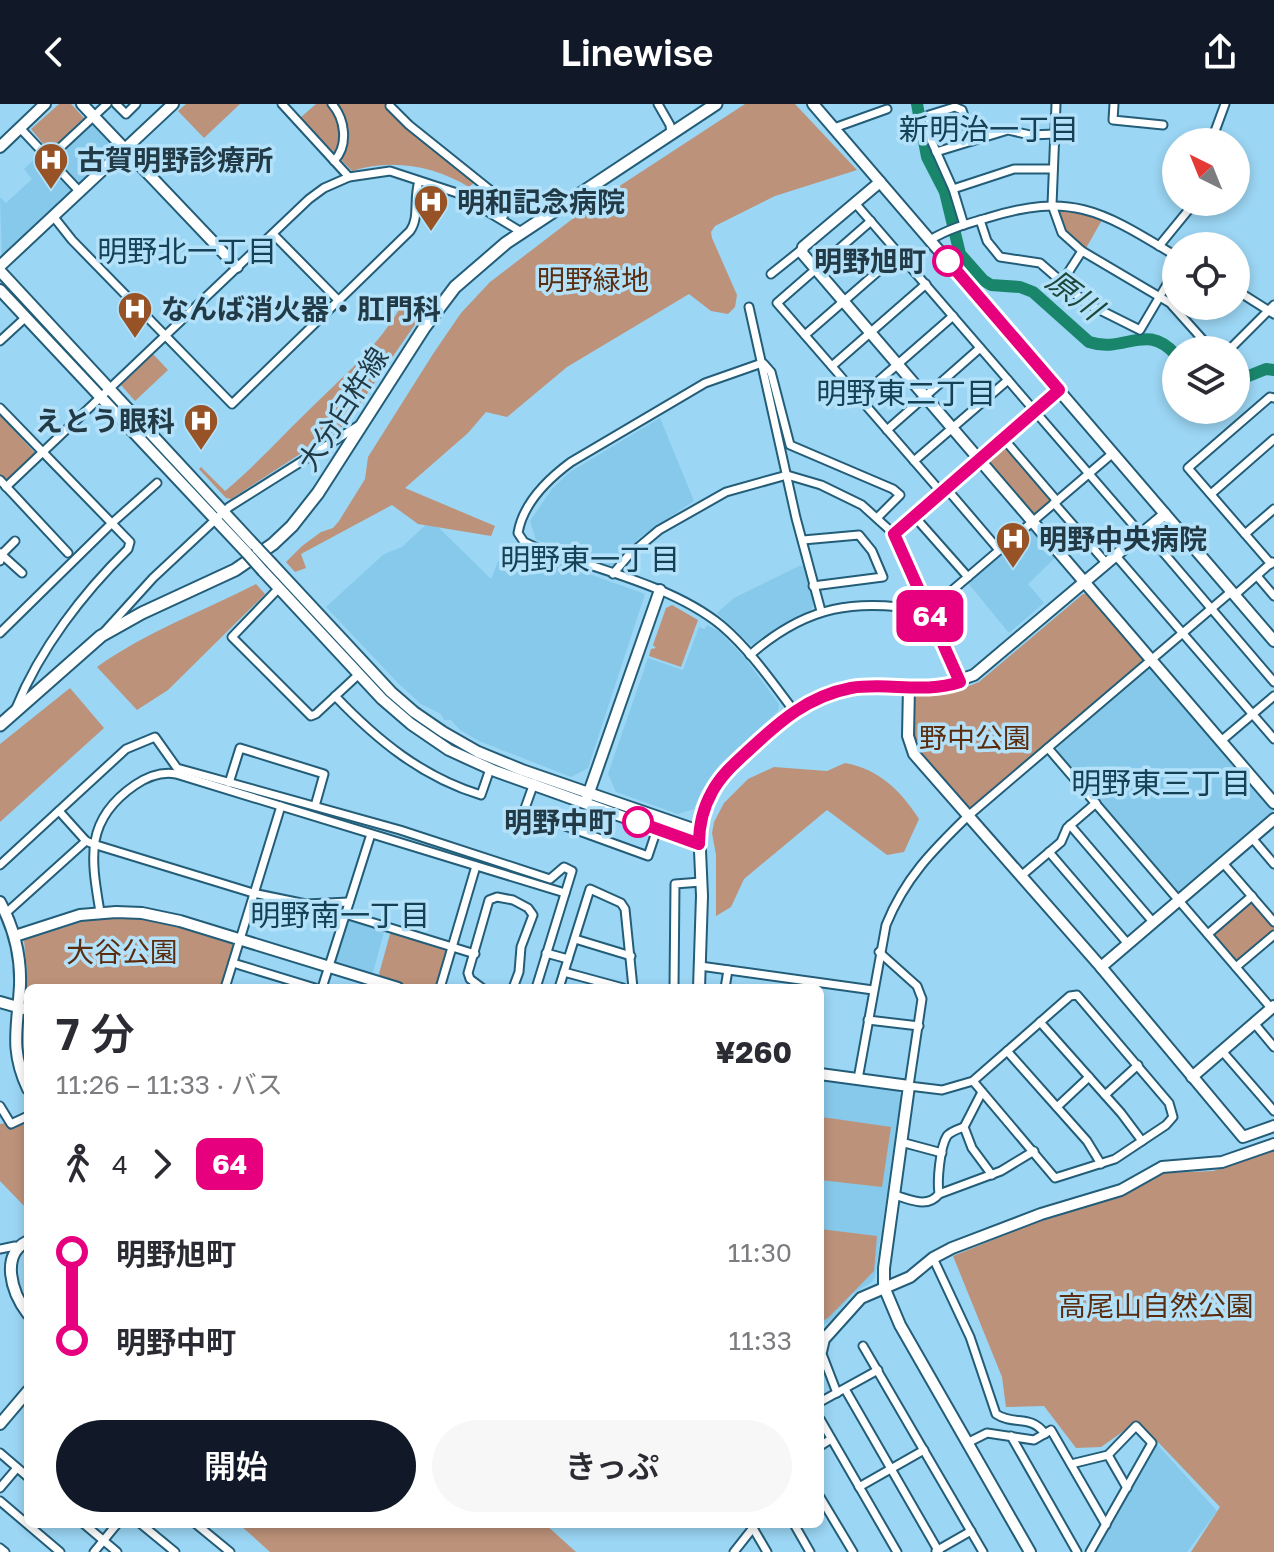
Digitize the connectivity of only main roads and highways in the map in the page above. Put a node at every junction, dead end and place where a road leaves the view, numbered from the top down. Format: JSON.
{"nodes":[{"id":1,"x":715,"y":105,"type":"edge"},
{"id":2,"x":0,"y":725,"type":"edge"}],
"edges":[{"from":1,"to":2,"type":"main road","name":"大分臼杵線"}]}
